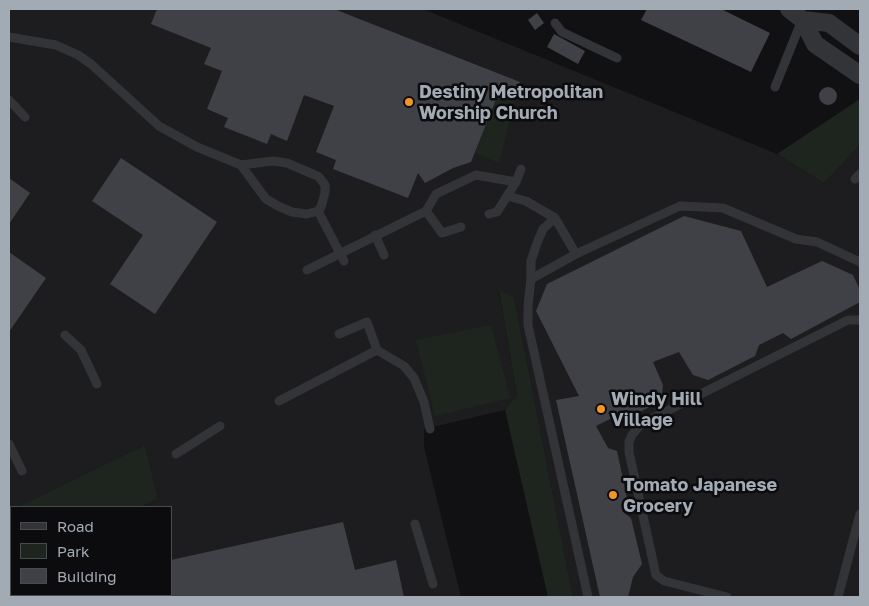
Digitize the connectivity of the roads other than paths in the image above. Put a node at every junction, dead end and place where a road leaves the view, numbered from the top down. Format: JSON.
{"nodes":[{"id":1,"x":796,"y":14,"type":"edge"},
{"id":2,"x":555,"y":23,"type":"dead end"},
{"id":3,"x":9,"y":37,"type":"edge"},
{"id":4,"x":855,"y":52,"type":"edge"},
{"id":5,"x":617,"y":58,"type":"dead end"},
{"id":6,"x":860,"y":75,"type":"edge"},
{"id":7,"x":775,"y":87,"type":"dead end"},
{"id":8,"x":9,"y":100,"type":"edge"},
{"id":9,"x":25,"y":117,"type":"dead end"},
{"id":10,"x":242,"y":165,"type":"junction"},
{"id":11,"x":521,"y":169,"type":"dead end"},
{"id":12,"x":516,"y":182,"type":"junction"},
{"id":13,"x":507,"y":196,"type":"junction"},
{"id":14,"x":318,"y":211,"type":"junction"},
{"id":15,"x":426,"y":211,"type":"junction"},
{"id":16,"x":489,"y":214,"type":"dead end"},
{"id":17,"x":555,"y":218,"type":"junction"},
{"id":18,"x":461,"y":227,"type":"dead end"},
{"id":19,"x":375,"y":236,"type":"junction"},
{"id":20,"x":340,"y":252,"type":"junction"},
{"id":21,"x":576,"y":254,"type":"junction"},
{"id":22,"x":384,"y":255,"type":"dead end"},
{"id":23,"x":344,"y":261,"type":"dead end"},
{"id":24,"x":860,"y":262,"type":"edge"},
{"id":25,"x":307,"y":270,"type":"dead end"},
{"id":26,"x":531,"y":278,"type":"junction"},
{"id":27,"x":860,"y":320,"type":"edge"},
{"id":28,"x":340,"y":334,"type":"dead end"},
{"id":29,"x":65,"y":335,"type":"dead end"},
{"id":30,"x":377,"y":350,"type":"junction"},
{"id":31,"x":97,"y":384,"type":"dead end"},
{"id":32,"x":280,"y":401,"type":"dead end"},
{"id":33,"x":220,"y":426,"type":"dead end"},
{"id":34,"x":430,"y":429,"type":"dead end"},
{"id":35,"x":9,"y":444,"type":"edge"},
{"id":36,"x":176,"y":454,"type":"dead end"},
{"id":37,"x":22,"y":471,"type":"dead end"},
{"id":38,"x":860,"y":514,"type":"edge"},
{"id":39,"x":415,"y":524,"type":"dead end"},
{"id":40,"x":433,"y":584,"type":"dead end"},
{"id":41,"x":588,"y":597,"type":"edge"},
{"id":42,"x":728,"y":597,"type":"edge"},
{"id":43,"x":838,"y":597,"type":"edge"}],
"edges":[{"from":1,"to":4,"type":"street"},
{"from":1,"to":4,"type":"street"},
{"from":1,"to":7,"type":"lane"},
{"from":2,"to":5,"type":"lane"},
{"from":3,"to":10,"type":"lane"},
{"from":4,"to":6,"type":"street"},
{"from":8,"to":9,"type":"lane"},
{"from":10,"to":14,"type":"lane"},
{"from":10,"to":14,"type":"lane"},
{"from":11,"to":12,"type":"lane"},
{"from":12,"to":13,"type":"lane"},
{"from":12,"to":15,"type":"lane"},
{"from":13,"to":16,"type":"lane"},
{"from":13,"to":17,"type":"lane"},
{"from":14,"to":20,"type":"lane"},
{"from":15,"to":18,"type":"lane"},
{"from":15,"to":19,"type":"lane"},
{"from":17,"to":21,"type":"lane"},
{"from":17,"to":26,"type":"lane"},
{"from":19,"to":20,"type":"lane"},
{"from":19,"to":22,"type":"lane"},
{"from":20,"to":23,"type":"lane"},
{"from":20,"to":25,"type":"lane"},
{"from":21,"to":24,"type":"lane"},
{"from":21,"to":26,"type":"lane"},
{"from":26,"to":41,"type":"lane"},
{"from":27,"to":42,"type":"lane"},
{"from":28,"to":30,"type":"lane"},
{"from":29,"to":31,"type":"lane"},
{"from":30,"to":32,"type":"lane"},
{"from":30,"to":34,"type":"lane"},
{"from":33,"to":36,"type":"lane"},
{"from":35,"to":37,"type":"lane"},
{"from":38,"to":43,"type":"lane"},
{"from":39,"to":40,"type":"lane"}]}
